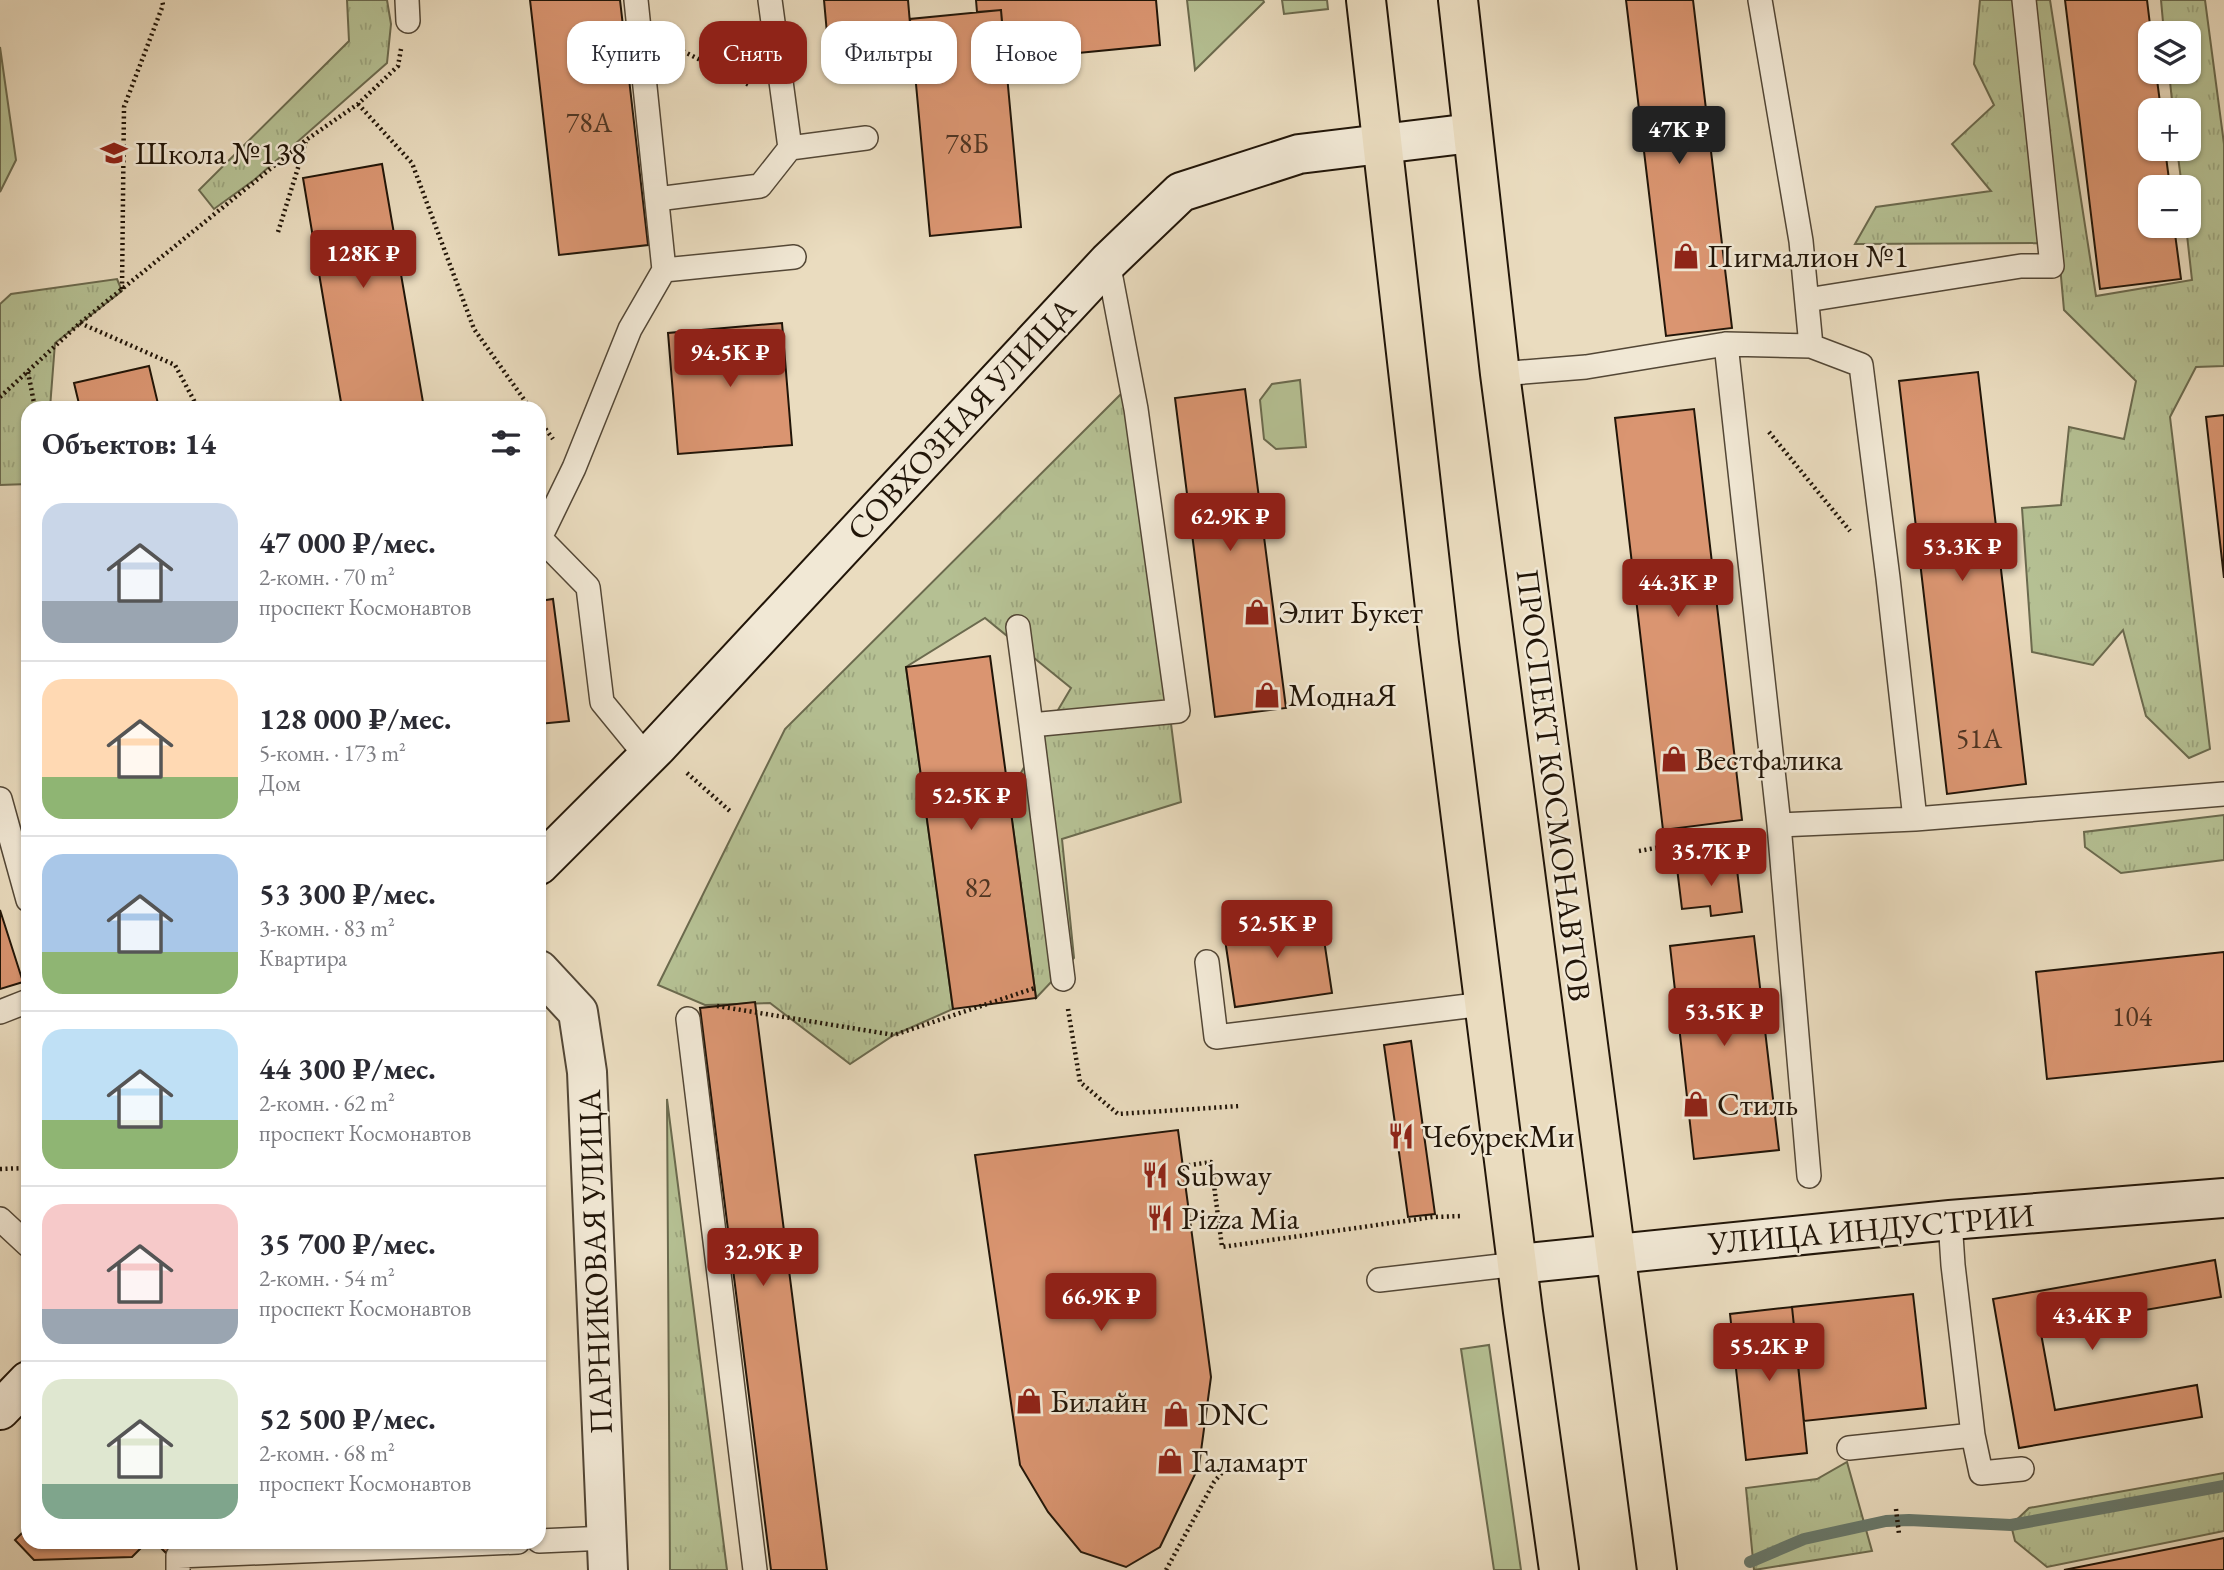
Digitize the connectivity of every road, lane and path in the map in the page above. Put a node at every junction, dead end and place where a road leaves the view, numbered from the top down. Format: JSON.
{"nodes":[{"id":1,"x":162,"y":0,"type":"edge"},
{"id":2,"x":635,"y":0,"type":"edge"},
{"id":3,"x":770,"y":0,"type":"edge"},
{"id":4,"x":1366,"y":0,"type":"edge"},
{"id":5,"x":1458,"y":0,"type":"edge"},
{"id":6,"x":1760,"y":0,"type":"edge"},
{"id":7,"x":2024,"y":0,"type":"edge"},
{"id":8,"x":407,"y":10,"type":"edge"},
{"id":9,"x":638,"y":21,"type":"edge"},
{"id":10,"x":685,"y":51,"type":"edge"},
{"id":11,"x":645,"y":84,"type":"edge"},
{"id":12,"x":358,"y":104,"type":"junction"},
{"id":13,"x":784,"y":104,"type":"junction"},
{"id":14,"x":1472,"y":133,"type":"junction"},
{"id":15,"x":866,"y":138,"type":"dead end"},
{"id":16,"x":306,"y":139,"type":"junction"},
{"id":17,"x":1381,"y":144,"type":"junction"},
{"id":18,"x":790,"y":148,"type":"junction"},
{"id":19,"x":657,"y":199,"type":"junction"},
{"id":20,"x":278,"y":232,"type":"dead end"},
{"id":21,"x":794,"y":257,"type":"dead end"},
{"id":22,"x":1108,"y":262,"type":"junction"},
{"id":23,"x":664,"y":270,"type":"junction"},
{"id":24,"x":122,"y":289,"type":"junction"},
{"id":25,"x":1807,"y":300,"type":"junction"},
{"id":26,"x":80,"y":323,"type":"junction"},
{"id":27,"x":1726,"y":344,"type":"junction"},
{"id":28,"x":1811,"y":346,"type":"junction"},
{"id":29,"x":27,"y":372,"type":"junction"},
{"id":30,"x":1500,"y":374,"type":"junction"},
{"id":31,"x":1730,"y":386,"type":"junction"},
{"id":32,"x":0,"y":397,"type":"edge"},
{"id":33,"x":33,"y":401,"type":"edge"},
{"id":34,"x":194,"y":401,"type":"edge"},
{"id":35,"x":525,"y":401,"type":"edge"},
{"id":36,"x":546,"y":524,"type":"edge"},
{"id":37,"x":546,"y":545,"type":"edge"},
{"id":38,"x":1888,"y":578,"type":"junction"},
{"id":39,"x":1018,"y":627,"type":"dead end"},
{"id":40,"x":1031,"y":725,"type":"junction"},
{"id":41,"x":647,"y":757,"type":"junction"},
{"id":42,"x":687,"y":772,"type":"dead end"},
{"id":43,"x":2224,"y":794,"type":"edge"},
{"id":44,"x":0,"y":799,"type":"edge"},
{"id":45,"x":731,"y":812,"type":"dead end"},
{"id":46,"x":1915,"y":819,"type":"junction"},
{"id":47,"x":1779,"y":825,"type":"junction"},
{"id":48,"x":1639,"y":851,"type":"dead end"},
{"id":49,"x":546,"y":858,"type":"edge"},
{"id":50,"x":21,"y":875,"type":"edge"},
{"id":51,"x":1207,"y":962,"type":"dead end"},
{"id":52,"x":546,"y":978,"type":"edge"},
{"id":53,"x":1063,"y":979,"type":"junction"},
{"id":54,"x":21,"y":1004,"type":"edge"},
{"id":55,"x":1484,"y":1004,"type":"junction"},
{"id":56,"x":0,"y":1012,"type":"edge"},
{"id":57,"x":688,"y":1019,"type":"joint"},
{"id":58,"x":1240,"y":1105,"type":"dead end"},
{"id":59,"x":1183,"y":1166,"type":"dead end"},
{"id":60,"x":21,"y":1168,"type":"edge"},
{"id":61,"x":0,"y":1169,"type":"edge"},
{"id":62,"x":1809,"y":1176,"type":"dead end"},
{"id":63,"x":2224,"y":1198,"type":"edge"},
{"id":64,"x":1463,"y":1216,"type":"dead end"},
{"id":65,"x":0,"y":1219,"type":"edge"},
{"id":66,"x":1950,"y":1220,"type":"junction"},
{"id":67,"x":21,"y":1238,"type":"edge"},
{"id":68,"x":1616,"y":1253,"type":"junction"},
{"id":69,"x":1518,"y":1264,"type":"junction"},
{"id":70,"x":1379,"y":1280,"type":"dead end"},
{"id":71,"x":21,"y":1388,"type":"edge"},
{"id":72,"x":0,"y":1409,"type":"edge"},
{"id":73,"x":1973,"y":1435,"type":"junction"},
{"id":74,"x":1849,"y":1448,"type":"dead end"},
{"id":75,"x":1226,"y":1468,"type":"dead end"},
{"id":76,"x":2022,"y":1469,"type":"dead end"},
{"id":77,"x":1896,"y":1508,"type":"dead end"},
{"id":78,"x":1899,"y":1534,"type":"dead end"},
{"id":79,"x":546,"y":1542,"type":"edge"},
{"id":80,"x":411,"y":1549,"type":"edge"},
{"id":81,"x":608,"y":1554,"type":"edge"},
{"id":82,"x":382,"y":1559,"type":"edge"},
{"id":83,"x":178,"y":1570,"type":"edge"},
{"id":84,"x":755,"y":1570,"type":"edge"},
{"id":85,"x":1166,"y":1570,"type":"edge"},
{"id":86,"x":1559,"y":1570,"type":"edge"},
{"id":87,"x":1657,"y":1570,"type":"edge"}],
"edges":[{"from":1,"to":24,"type":"path"},
{"from":2,"to":9,"type":"lane"},
{"from":3,"to":13,"type":"lane"},
{"from":4,"to":17,"type":"main road"},
{"from":5,"to":14,"type":"main road","name":"ПРОСПЕКТ КОСМОНАВТОВ"},
{"from":6,"to":25,"type":"lane"},
{"from":7,"to":25,"type":"lane"},
{"from":8,"to":12,"type":"path"},
{"from":10,"to":13,"type":"path"},
{"from":11,"to":19,"type":"lane"},
{"from":12,"to":16,"type":"path"},
{"from":12,"to":35,"type":"path"},
{"from":13,"to":18,"type":"lane"},
{"from":14,"to":17,"type":"street","name":"СОВХОЗНАЯ УЛИЦА"},
{"from":14,"to":30,"type":"main road","name":"ПРОСПЕКТ КОСМОНАВТОВ"},
{"from":15,"to":18,"type":"lane"},
{"from":16,"to":20,"type":"path"},
{"from":16,"to":24,"type":"path"},
{"from":17,"to":22,"type":"street","name":"СОВХОЗНАЯ УЛИЦА"},
{"from":17,"to":55,"type":"main road"},
{"from":18,"to":19,"type":"lane"},
{"from":19,"to":23,"type":"lane"},
{"from":21,"to":23,"type":"lane"},
{"from":22,"to":40,"type":"lane"},
{"from":22,"to":41,"type":"street","name":"СОВХОЗНАЯ УЛИЦА"},
{"from":23,"to":36,"type":"lane"},
{"from":24,"to":26,"type":"path"},
{"from":25,"to":28,"type":"lane"},
{"from":26,"to":29,"type":"path"},
{"from":26,"to":34,"type":"path"},
{"from":27,"to":28,"type":"lane"},
{"from":27,"to":30,"type":"lane"},
{"from":27,"to":31,"type":"lane"},
{"from":28,"to":38,"type":"lane"},
{"from":29,"to":32,"type":"path"},
{"from":29,"to":33,"type":"path"},
{"from":30,"to":68,"type":"main road","name":"ПРОСПЕКТ КОСМОНАВТОВ"},
{"from":31,"to":38,"type":"path"},
{"from":31,"to":47,"type":"lane"},
{"from":37,"to":41,"type":"lane"},
{"from":38,"to":46,"type":"lane"},
{"from":39,"to":40,"type":"lane"},
{"from":40,"to":53,"type":"lane"},
{"from":41,"to":49,"type":"street","name":"СОВХОЗНАЯ УЛИЦА"},
{"from":42,"to":45,"type":"path"},
{"from":43,"to":46,"type":"lane"},
{"from":44,"to":50,"type":"lane"},
{"from":46,"to":47,"type":"lane"},
{"from":47,"to":48,"type":"path"},
{"from":47,"to":62,"type":"lane"},
{"from":51,"to":55,"type":"lane"},
{"from":52,"to":81,"type":"street","name":"ПАРНИКОВАЯ УЛИЦА"},
{"from":53,"to":57,"type":"path"},
{"from":53,"to":58,"type":"path"},
{"from":54,"to":56,"type":"lane"},
{"from":55,"to":69,"type":"main road"},
{"from":57,"to":84,"type":"lane"},
{"from":59,"to":64,"type":"path"},
{"from":60,"to":61,"type":"path"},
{"from":63,"to":66,"type":"street","name":"УЛИЦА ИНДУСТРИИ"},
{"from":65,"to":67,"type":"lane"},
{"from":66,"to":68,"type":"street","name":"УЛИЦА ИНДУСТРИИ"},
{"from":66,"to":73,"type":"lane"},
{"from":68,"to":69,"type":"street","name":"УЛИЦА ИНДУСТРИИ"},
{"from":68,"to":87,"type":"main road","name":"ПРОСПЕКТ КОСМОНАВТОВ"},
{"from":69,"to":70,"type":"lane"},
{"from":69,"to":86,"type":"main road"},
{"from":71,"to":72,"type":"street"},
{"from":73,"to":74,"type":"lane"},
{"from":73,"to":76,"type":"lane"},
{"from":75,"to":85,"type":"path"},
{"from":77,"to":78,"type":"path"},
{"from":79,"to":81,"type":"lane"},
{"from":80,"to":82,"type":"lane"},
{"from":82,"to":83,"type":"lane"}]}
